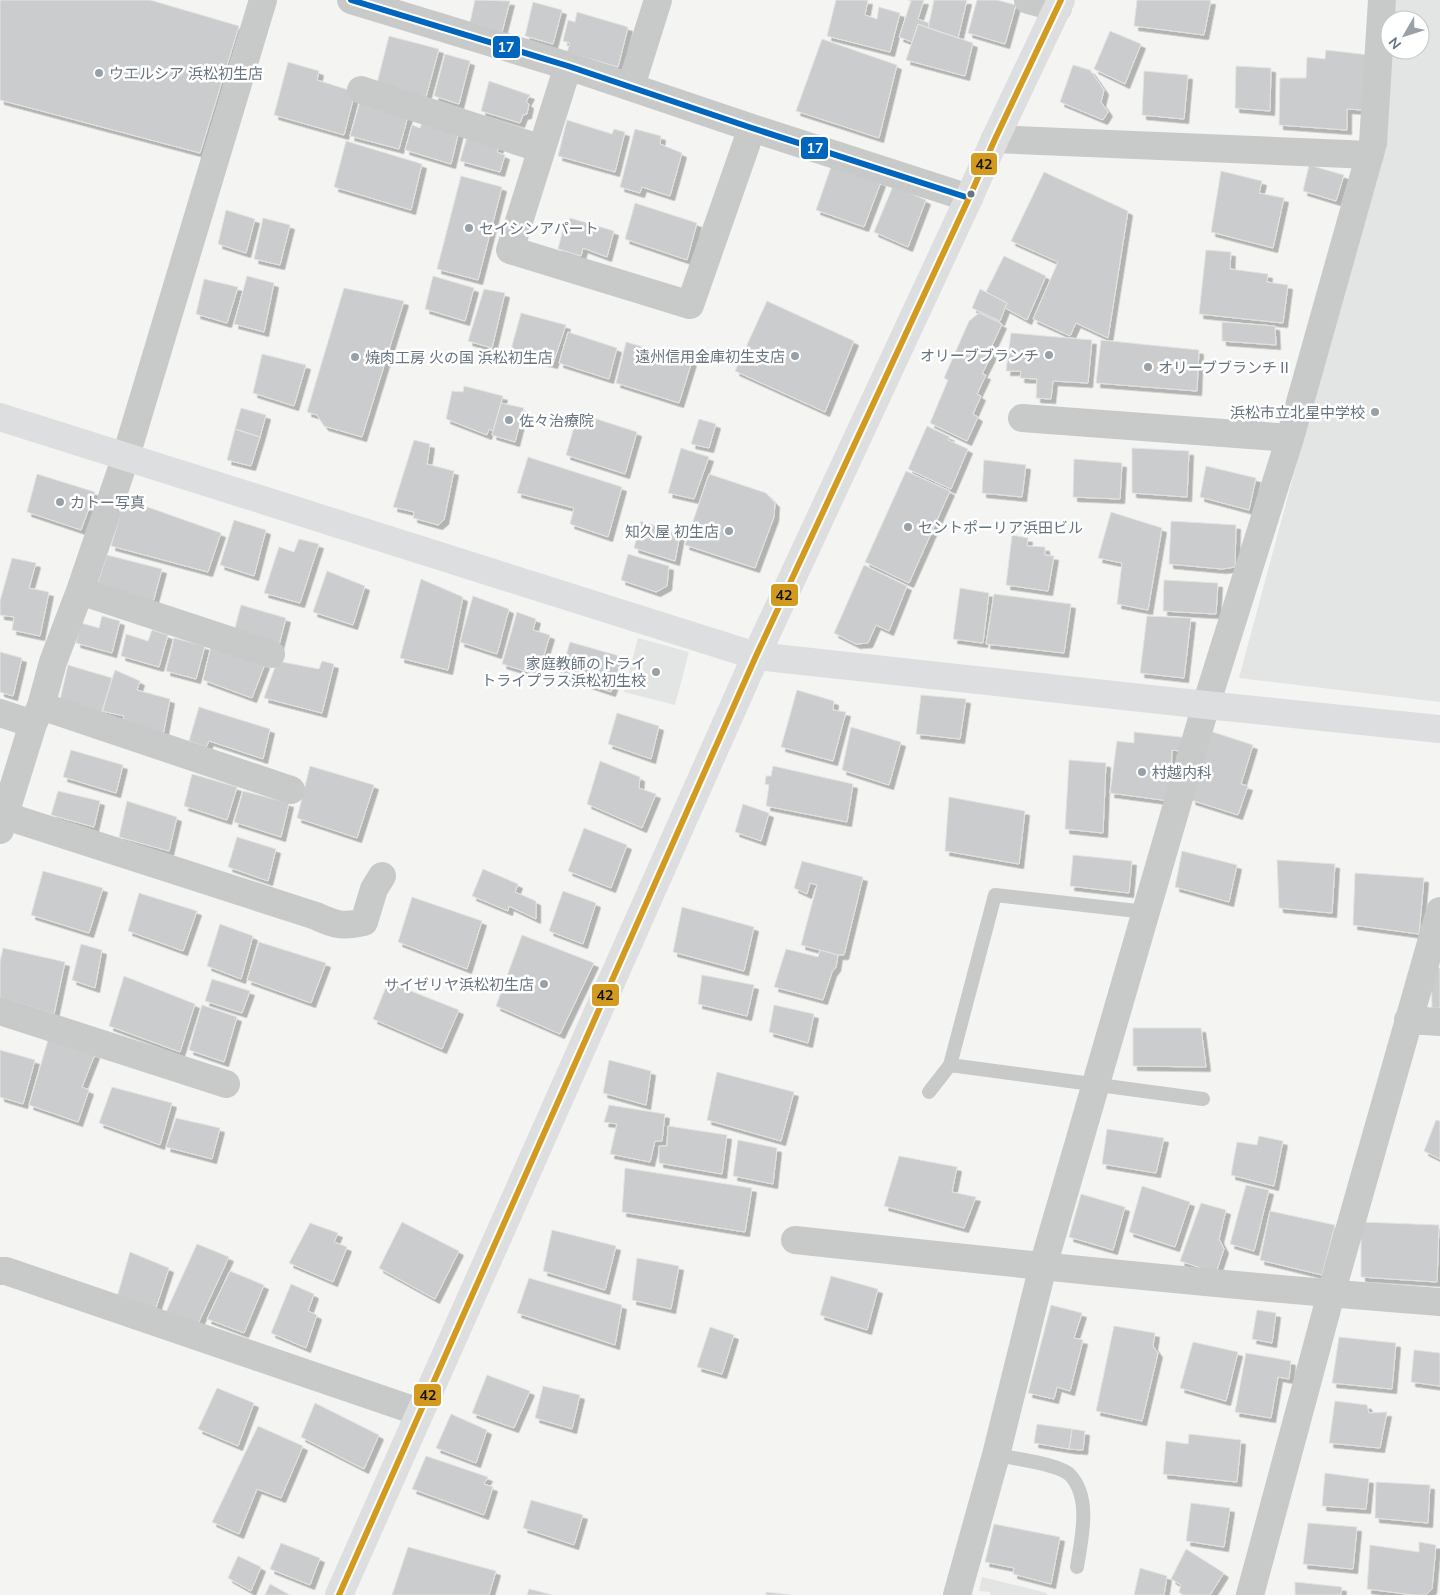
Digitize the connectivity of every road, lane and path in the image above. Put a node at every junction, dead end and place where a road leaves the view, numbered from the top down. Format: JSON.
{"nodes":[{"id":1,"x":263,"y":0,"type":"edge"},
{"id":2,"x":351,"y":0,"type":"edge"},
{"id":3,"x":658,"y":0,"type":"edge"},
{"id":4,"x":1028,"y":0,"type":"edge"},
{"id":5,"x":1382,"y":0,"type":"edge"},
{"id":6,"x":1060,"y":4,"type":"edge"},
{"id":7,"x":568,"y":66,"type":"junction"},
{"id":8,"x":631,"y":86,"type":"junction"},
{"id":9,"x":361,"y":90,"type":"dead end"},
{"id":10,"x":752,"y":128,"type":"junction"},
{"id":11,"x":995,"y":139,"type":"junction"},
{"id":12,"x":542,"y":149,"type":"junction"},
{"id":13,"x":1370,"y":155,"type":"junction"},
{"id":14,"x":969,"y":198,"type":"junction"},
{"id":15,"x":0,"y":417,"type":"edge"},
{"id":16,"x":1022,"y":418,"type":"dead end"},
{"id":17,"x":1290,"y":438,"type":"junction"},
{"id":18,"x":126,"y":456,"type":"junction"},
{"id":19,"x":80,"y":591,"type":"junction"},
{"id":20,"x":271,"y":654,"type":"dead end"},
{"id":21,"x":756,"y":656,"type":"junction"},
{"id":22,"x":1206,"y":705,"type":"junction"},
{"id":23,"x":0,"y":713,"type":"edge"},
{"id":24,"x":37,"y":715,"type":"junction"},
{"id":25,"x":1440,"y":728,"type":"edge"},
{"id":26,"x":291,"y":790,"type":"dead end"},
{"id":27,"x":2,"y":820,"type":"edge"},
{"id":28,"x":382,"y":876,"type":"dead end"},
{"id":29,"x":1440,"y":911,"type":"edge"},
{"id":30,"x":1146,"y":912,"type":"junction"},
{"id":31,"x":0,"y":1011,"type":"edge"},
{"id":32,"x":1408,"y":1020,"type":"junction"},
{"id":33,"x":1440,"y":1022,"type":"edge"},
{"id":34,"x":950,"y":1065,"type":"junction"},
{"id":35,"x":226,"y":1084,"type":"dead end"},
{"id":36,"x":1096,"y":1084,"type":"junction"},
{"id":37,"x":929,"y":1092,"type":"dead end"},
{"id":38,"x":1203,"y":1099,"type":"dead end"},
{"id":39,"x":795,"y":1240,"type":"dead end"},
{"id":40,"x":1043,"y":1266,"type":"junction"},
{"id":41,"x":0,"y":1271,"type":"edge"},
{"id":42,"x":1331,"y":1294,"type":"junction"},
{"id":43,"x":1440,"y":1302,"type":"edge"},
{"id":44,"x":419,"y":1412,"type":"junction"},
{"id":45,"x":996,"y":1455,"type":"junction"},
{"id":46,"x":1077,"y":1567,"type":"dead end"},
{"id":47,"x":339,"y":1595,"type":"edge"},
{"id":48,"x":956,"y":1595,"type":"edge"},
{"id":49,"x":1250,"y":1595,"type":"edge"}],
"edges":[{"from":1,"to":18,"type":"street"},
{"from":2,"to":7,"type":"street"},
{"from":3,"to":8,"type":"street"},
{"from":4,"to":6,"type":"street"},
{"from":5,"to":13,"type":"street"},
{"from":6,"to":11,"type":"main road"},
{"from":7,"to":8,"type":"street"},
{"from":7,"to":12,"type":"street"},
{"from":8,"to":10,"type":"street"},
{"from":9,"to":12,"type":"street"},
{"from":10,"to":12,"type":"street"},
{"from":10,"to":14,"type":"street"},
{"from":11,"to":13,"type":"street"},
{"from":11,"to":14,"type":"main road"},
{"from":13,"to":17,"type":"street"},
{"from":14,"to":21,"type":"main road"},
{"from":15,"to":18,"type":"main road"},
{"from":16,"to":17,"type":"street"},
{"from":17,"to":22,"type":"street"},
{"from":18,"to":19,"type":"street"},
{"from":18,"to":21,"type":"main road"},
{"from":19,"to":20,"type":"street"},
{"from":19,"to":24,"type":"street"},
{"from":21,"to":22,"type":"main road"},
{"from":21,"to":44,"type":"main road"},
{"from":22,"to":25,"type":"main road"},
{"from":22,"to":30,"type":"street"},
{"from":23,"to":24,"type":"street"},
{"from":24,"to":26,"type":"street"},
{"from":24,"to":27,"type":"street"},
{"from":27,"to":28,"type":"street"},
{"from":29,"to":32,"type":"street"},
{"from":30,"to":34,"type":"lane"},
{"from":30,"to":36,"type":"street"},
{"from":31,"to":35,"type":"street"},
{"from":32,"to":33,"type":"street"},
{"from":32,"to":42,"type":"street"},
{"from":34,"to":36,"type":"lane"},
{"from":34,"to":37,"type":"lane"},
{"from":36,"to":38,"type":"lane"},
{"from":36,"to":40,"type":"street"},
{"from":39,"to":40,"type":"street"},
{"from":40,"to":42,"type":"street"},
{"from":40,"to":45,"type":"street"},
{"from":41,"to":44,"type":"street"},
{"from":42,"to":43,"type":"street"},
{"from":42,"to":49,"type":"street"},
{"from":44,"to":47,"type":"main road"},
{"from":45,"to":46,"type":"lane"},
{"from":45,"to":48,"type":"street"}]}
